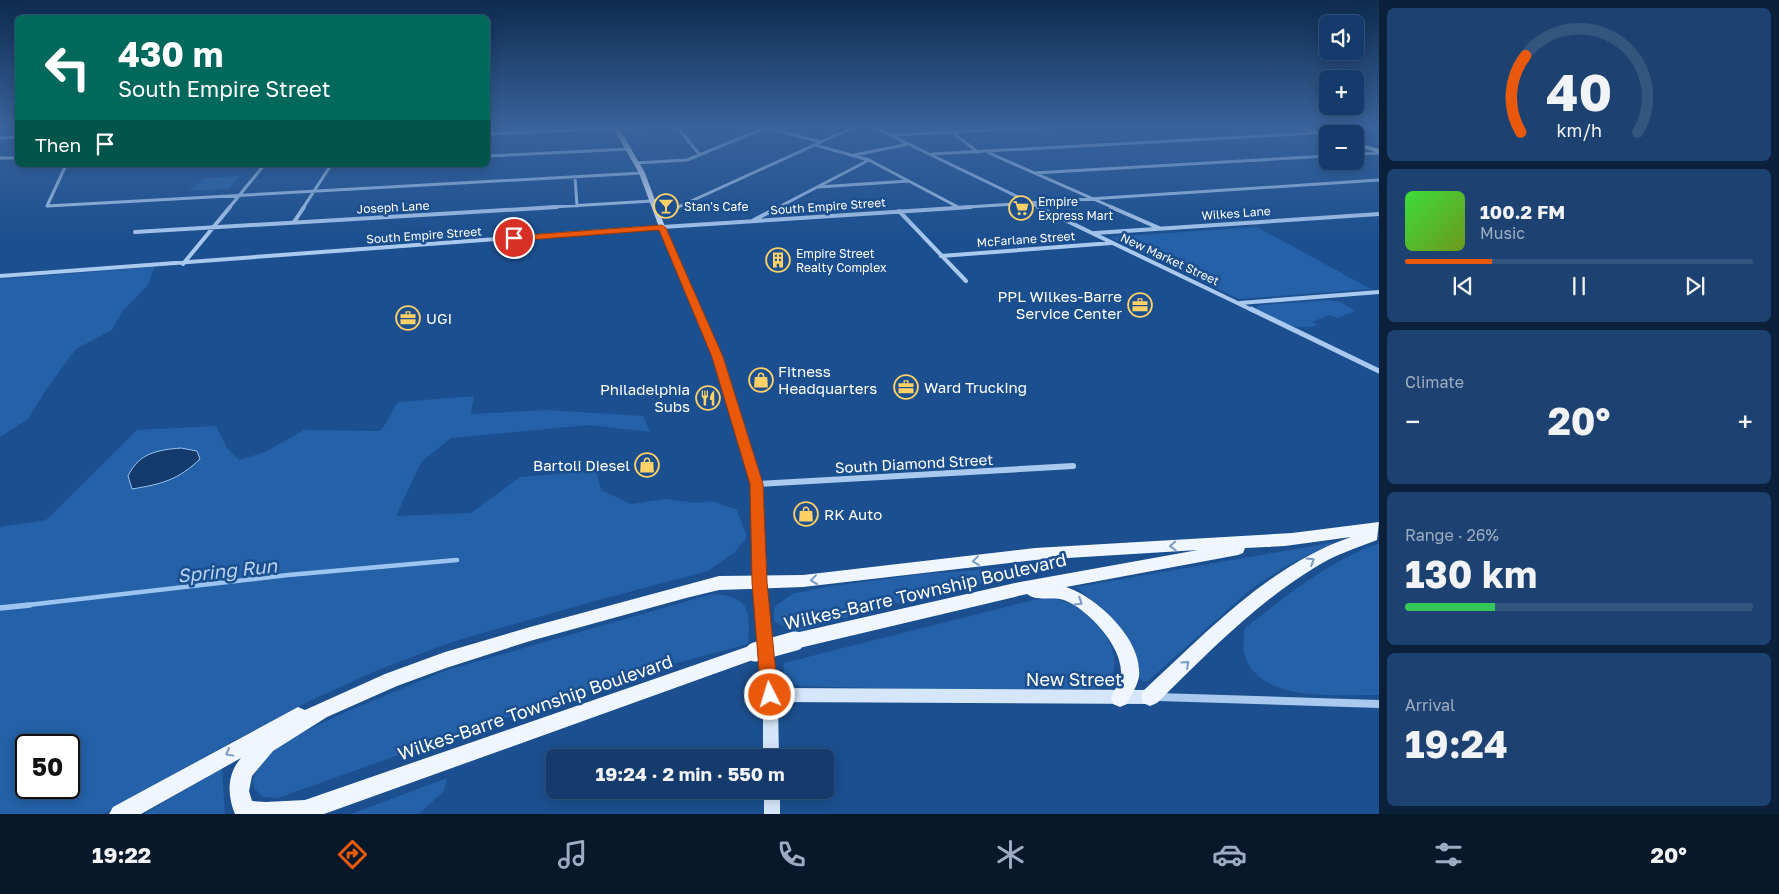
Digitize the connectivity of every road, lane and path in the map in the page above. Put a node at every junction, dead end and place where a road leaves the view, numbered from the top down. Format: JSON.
{"nodes":[{"id":1,"x":637,"y":164,"type":"edge"},
{"id":2,"x":772,"y":164,"type":"edge"},
{"id":3,"x":861,"y":164,"type":"edge"},
{"id":4,"x":877,"y":164,"type":"edge"},
{"id":5,"x":952,"y":164,"type":"edge"},
{"id":6,"x":1013,"y":164,"type":"edge"},
{"id":7,"x":1190,"y":164,"type":"edge"},
{"id":8,"x":65,"y":167,"type":"edge"},
{"id":9,"x":262,"y":167,"type":"edge"},
{"id":10,"x":330,"y":167,"type":"edge"},
{"id":11,"x":642,"y":173,"type":"junction"},
{"id":12,"x":1034,"y":173,"type":"junction"},
{"id":13,"x":575,"y":177,"type":"junction"},
{"id":14,"x":1379,"y":180,"type":"edge"},
{"id":15,"x":910,"y":181,"type":"junction"},
{"id":16,"x":815,"y":187,"type":"junction"},
{"id":17,"x":314,"y":192,"type":"junction"},
{"id":18,"x":238,"y":196,"type":"junction"},
{"id":19,"x":1091,"y":198,"type":"junction"},
{"id":20,"x":652,"y":201,"type":"junction"},
{"id":21,"x":1030,"y":202,"type":"junction"},
{"id":22,"x":578,"y":206,"type":"junction"},
{"id":23,"x":958,"y":207,"type":"junction"},
{"id":24,"x":899,"y":211,"type":"junction"},
{"id":25,"x":1379,"y":214,"type":"edge"},
{"id":26,"x":658,"y":216,"type":"junction"},
{"id":27,"x":294,"y":222,"type":"junction"},
{"id":28,"x":750,"y":222,"type":"junction"},
{"id":29,"x":212,"y":228,"type":"junction"},
{"id":30,"x":662,"y":228,"type":"junction"},
{"id":31,"x":1161,"y":229,"type":"junction"},
{"id":32,"x":135,"y":232,"type":"dead end"},
{"id":33,"x":1094,"y":233,"type":"junction"},
{"id":34,"x":1113,"y":243,"type":"junction"},
{"id":35,"x":941,"y":256,"type":"junction"},
{"id":36,"x":183,"y":264,"type":"junction"},
{"id":37,"x":0,"y":276,"type":"edge"},
{"id":38,"x":966,"y":281,"type":"dead end"},
{"id":39,"x":1379,"y":292,"type":"edge"},
{"id":40,"x":1240,"y":303,"type":"junction"},
{"id":41,"x":1379,"y":370,"type":"edge"},
{"id":42,"x":1073,"y":466,"type":"dead end"},
{"id":43,"x":756,"y":484,"type":"junction"},
{"id":44,"x":1379,"y":528,"type":"edge"},
{"id":45,"x":1379,"y":534,"type":"edge"},
{"id":46,"x":1291,"y":539,"type":"junction"},
{"id":47,"x":760,"y":582,"type":"junction"},
{"id":48,"x":1015,"y":590,"type":"junction"},
{"id":49,"x":770,"y":695,"type":"junction"},
{"id":50,"x":1150,"y":697,"type":"junction"},
{"id":51,"x":1120,"y":698,"type":"junction"},
{"id":52,"x":1378,"y":705,"type":"edge"},
{"id":53,"x":320,"y":710,"type":"junction"},
{"id":54,"x":771,"y":749,"type":"edge"},
{"id":55,"x":772,"y":799,"type":"edge"},
{"id":56,"x":300,"y":812,"type":"edge"},
{"id":57,"x":120,"y":814,"type":"edge"},
{"id":58,"x":772,"y":814,"type":"edge"}],
"edges":[{"from":1,"to":11,"type":"main road"},
{"from":2,"to":26,"type":"street"},
{"from":3,"to":16,"type":"street"},
{"from":4,"to":15,"type":"street"},
{"from":5,"to":21,"type":"street","name":"New Market Street"},
{"from":6,"to":12,"type":"street"},
{"from":7,"to":12,"type":"street"},
{"from":8,"to":18,"type":"street"},
{"from":9,"to":18,"type":"street"},
{"from":10,"to":17,"type":"street"},
{"from":11,"to":13,"type":"street"},
{"from":11,"to":20,"type":"main road"},
{"from":12,"to":19,"type":"street"},
{"from":13,"to":17,"type":"street"},
{"from":13,"to":22,"type":"street"},
{"from":14,"to":19,"type":"street","name":"South Empire Street"},
{"from":15,"to":16,"type":"street"},
{"from":15,"to":23,"type":"street"},
{"from":16,"to":28,"type":"street"},
{"from":17,"to":18,"type":"street"},
{"from":17,"to":27,"type":"street"},
{"from":18,"to":29,"type":"street"},
{"from":19,"to":21,"type":"street","name":"South Empire Street"},
{"from":19,"to":31,"type":"street"},
{"from":20,"to":22,"type":"street","name":"Joseph Lane"},
{"from":20,"to":26,"type":"main road"},
{"from":21,"to":23,"type":"street","name":"South Empire Street"},
{"from":21,"to":33,"type":"street","name":"New Market Street"},
{"from":22,"to":27,"type":"street","name":"Joseph Lane"},
{"from":23,"to":24,"type":"street","name":"South Empire Street"},
{"from":24,"to":28,"type":"street","name":"South Empire Street"},
{"from":24,"to":35,"type":"street"},
{"from":25,"to":31,"type":"street","name":"Wilkes Lane"},
{"from":26,"to":30,"type":"main road"},
{"from":27,"to":29,"type":"street","name":"Joseph Lane"},
{"from":28,"to":30,"type":"street","name":"South Empire Street"},
{"from":29,"to":32,"type":"street","name":"Joseph Lane"},
{"from":29,"to":36,"type":"street"},
{"from":30,"to":36,"type":"street","name":"South Empire Street"},
{"from":30,"to":43,"type":"main road"},
{"from":31,"to":33,"type":"street","name":"Wilkes Lane"},
{"from":33,"to":34,"type":"street","name":"New Market Street"},
{"from":34,"to":35,"type":"street","name":"McFarlane Street"},
{"from":34,"to":40,"type":"street","name":"New Market Street"},
{"from":35,"to":38,"type":"street"},
{"from":36,"to":37,"type":"street","name":"South Empire Street"},
{"from":39,"to":40,"type":"street"},
{"from":40,"to":41,"type":"street","name":"New Market Street"},
{"from":42,"to":43,"type":"street","name":"South Diamond Street"},
{"from":43,"to":47,"type":"main road"},
{"from":44,"to":46,"type":"main road","name":"Wilkes-Barre Township Boulevard"},
{"from":50,"to":45,"type":"main road","one_way":true},
{"from":46,"to":47,"type":"main road","one_way":true},
{"from":46,"to":48,"type":"main road","name":"Wilkes-Barre Township Boulevard"},
{"from":47,"to":49,"type":"main road"},
{"from":47,"to":53,"type":"main road"},
{"from":48,"to":51,"type":"main road","one_way":true},
{"from":48,"to":56,"type":"main road","name":"Wilkes-Barre Township Boulevard","bridge":true},
{"from":49,"to":51,"type":"main road","name":"New Street"},
{"from":49,"to":54,"type":"main road"},
{"from":50,"to":51,"type":"main road","name":"New Street"},
{"from":50,"to":52,"type":"street","name":"New Street"},
{"from":53,"to":56,"type":"main road","name":"Wilkes-Barre Township Boulevard"},
{"from":53,"to":57,"type":"main road","one_way":true},
{"from":55,"to":58,"type":"main road"}]}
